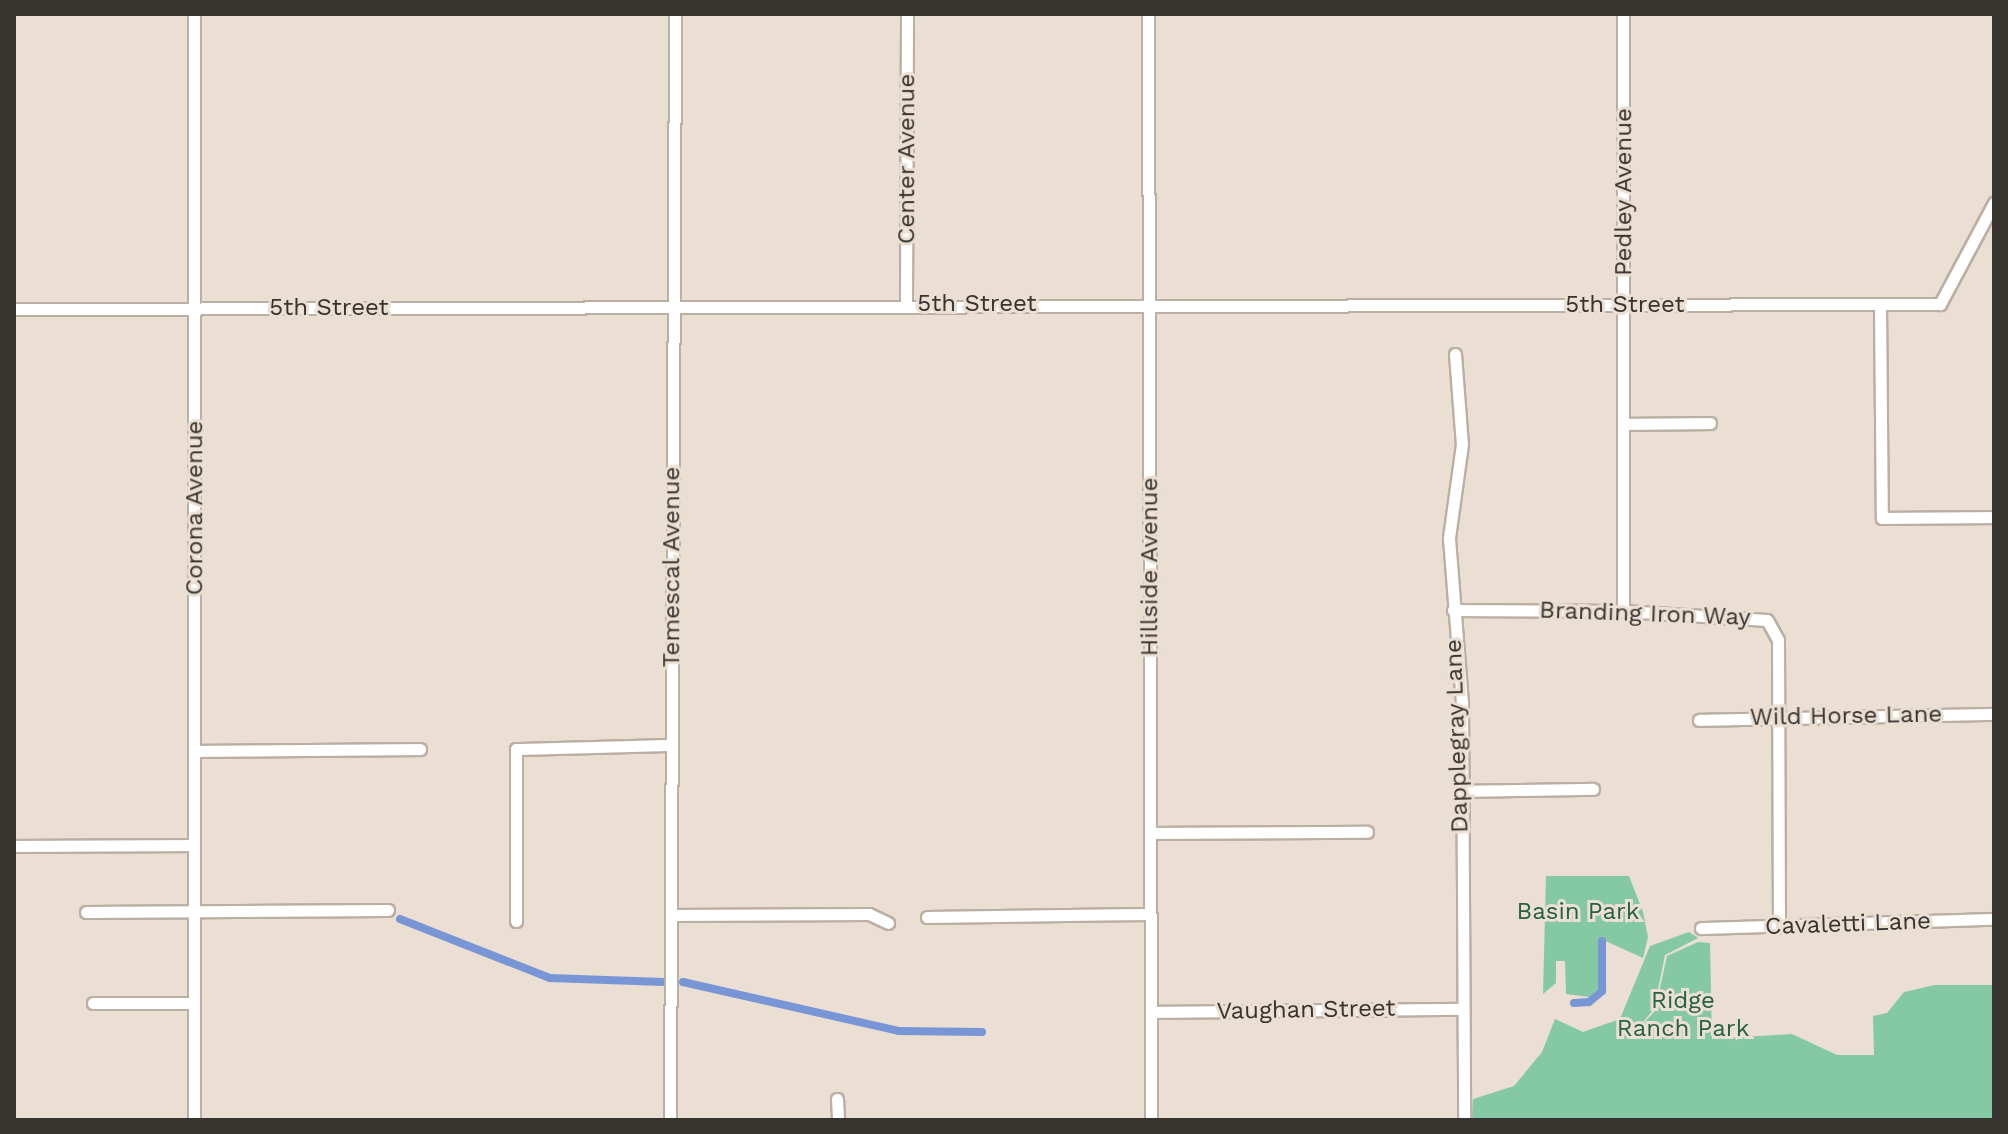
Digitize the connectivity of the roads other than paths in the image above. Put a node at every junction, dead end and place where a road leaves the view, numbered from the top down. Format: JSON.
{"nodes":[{"id":1,"x":194,"y":14,"type":"edge"},
{"id":2,"x":675,"y":14,"type":"edge"},
{"id":3,"x":907,"y":14,"type":"edge"},
{"id":4,"x":1148,"y":14,"type":"edge"},
{"id":5,"x":1623,"y":14,"type":"edge"},
{"id":6,"x":1994,"y":203,"type":"edge"},
{"id":7,"x":906,"y":304,"type":"junction"},
{"id":8,"x":1149,"y":304,"type":"junction"},
{"id":9,"x":1880,"y":304,"type":"junction"},
{"id":10,"x":1624,"y":306,"type":"junction"},
{"id":11,"x":671,"y":307,"type":"junction"},
{"id":12,"x":195,"y":308,"type":"junction"},
{"id":13,"x":14,"y":309,"type":"edge"},
{"id":14,"x":1455,"y":354,"type":"dead end"},
{"id":15,"x":1710,"y":423,"type":"dead end"},
{"id":16,"x":1624,"y":424,"type":"junction"},
{"id":17,"x":1994,"y":517,"type":"edge"},
{"id":18,"x":1453,"y":610,"type":"junction"},
{"id":19,"x":1623,"y":611,"type":"junction"},
{"id":20,"x":1994,"y":714,"type":"edge"},
{"id":21,"x":1777,"y":716,"type":"junction"},
{"id":22,"x":1699,"y":720,"type":"dead end"},
{"id":23,"x":672,"y":745,"type":"junction"},
{"id":24,"x":420,"y":749,"type":"dead end"},
{"id":25,"x":194,"y":751,"type":"junction"},
{"id":26,"x":1593,"y":789,"type":"dead end"},
{"id":27,"x":1461,"y":791,"type":"junction"},
{"id":28,"x":1367,"y":832,"type":"dead end"},
{"id":29,"x":1151,"y":833,"type":"junction"},
{"id":30,"x":194,"y":845,"type":"junction"},
{"id":31,"x":14,"y":846,"type":"edge"},
{"id":32,"x":388,"y":910,"type":"dead end"},
{"id":33,"x":194,"y":911,"type":"junction"},
{"id":34,"x":86,"y":912,"type":"dead end"},
{"id":35,"x":1150,"y":914,"type":"junction"},
{"id":36,"x":672,"y":915,"type":"junction"},
{"id":37,"x":927,"y":917,"type":"dead end"},
{"id":38,"x":1994,"y":919,"type":"edge"},
{"id":39,"x":516,"y":921,"type":"dead end"},
{"id":40,"x":888,"y":923,"type":"dead end"},
{"id":41,"x":1779,"y":927,"type":"junction"},
{"id":42,"x":1701,"y":928,"type":"dead end"},
{"id":43,"x":93,"y":1003,"type":"dead end"},
{"id":44,"x":194,"y":1003,"type":"junction"},
{"id":45,"x":1460,"y":1009,"type":"junction"},
{"id":46,"x":1152,"y":1012,"type":"junction"},
{"id":47,"x":837,"y":1099,"type":"dead end"},
{"id":48,"x":194,"y":1120,"type":"edge"},
{"id":49,"x":670,"y":1120,"type":"edge"},
{"id":50,"x":838,"y":1120,"type":"edge"},
{"id":51,"x":1151,"y":1120,"type":"edge"},
{"id":52,"x":1464,"y":1120,"type":"edge"}],
"edges":[{"from":1,"to":12,"type":"street","name":"Corona Avenue"},
{"from":2,"to":11,"type":"street","name":"Temescal Avenue"},
{"from":3,"to":7,"type":"street","name":"Center Avenue"},
{"from":4,"to":8,"type":"street","name":"Hillside Avenue"},
{"from":5,"to":10,"type":"street","name":"Pedley Avenue"},
{"from":6,"to":9,"type":"street","name":"5th Street"},
{"from":7,"to":8,"type":"street","name":"5th Street"},
{"from":7,"to":11,"type":"street","name":"5th Street"},
{"from":8,"to":10,"type":"street","name":"5th Street"},
{"from":8,"to":29,"type":"street","name":"Hillside Avenue"},
{"from":9,"to":10,"type":"street","name":"5th Street"},
{"from":9,"to":17,"type":"street"},
{"from":10,"to":16,"type":"street","name":"Pedley Avenue"},
{"from":11,"to":12,"type":"street","name":"5th Street"},
{"from":11,"to":23,"type":"street","name":"Temescal Avenue"},
{"from":12,"to":13,"type":"street","name":"5th Street"},
{"from":12,"to":25,"type":"street","name":"Corona Avenue"},
{"from":14,"to":18,"type":"street","name":"Dapplegray Lane"},
{"from":15,"to":16,"type":"street"},
{"from":16,"to":19,"type":"street","name":"Pedley Avenue"},
{"from":18,"to":19,"type":"street","name":"Branding Iron Way"},
{"from":18,"to":27,"type":"street","name":"Dapplegray Lane"},
{"from":19,"to":21,"type":"street","name":"Branding Iron Way"},
{"from":20,"to":21,"type":"street","name":"Wild Horse Lane"},
{"from":21,"to":22,"type":"street","name":"Wild Horse Lane"},
{"from":21,"to":41,"type":"street","name":"Branding Iron Way"},
{"from":23,"to":36,"type":"street","name":"Temescal Avenue"},
{"from":23,"to":39,"type":"street"},
{"from":24,"to":25,"type":"street"},
{"from":25,"to":30,"type":"street","name":"Corona Avenue"},
{"from":26,"to":27,"type":"street"},
{"from":27,"to":45,"type":"street","name":"Dapplegray Lane"},
{"from":28,"to":29,"type":"street"},
{"from":29,"to":35,"type":"street","name":"Hillside Avenue"},
{"from":30,"to":31,"type":"street"},
{"from":30,"to":33,"type":"street","name":"Corona Avenue"},
{"from":32,"to":33,"type":"street"},
{"from":33,"to":34,"type":"street"},
{"from":33,"to":44,"type":"street","name":"Corona Avenue"},
{"from":35,"to":37,"type":"street"},
{"from":35,"to":46,"type":"street","name":"Hillside Avenue"},
{"from":36,"to":40,"type":"street"},
{"from":36,"to":49,"type":"street","name":"Temescal Avenue"},
{"from":38,"to":41,"type":"street","name":"Cavaletti Lane"},
{"from":41,"to":42,"type":"street","name":"Cavaletti Lane"},
{"from":43,"to":44,"type":"street"},
{"from":44,"to":48,"type":"street","name":"Corona Avenue"},
{"from":45,"to":46,"type":"street","name":"Vaughan Street"},
{"from":45,"to":52,"type":"street","name":"Dapplegray Lane"},
{"from":46,"to":51,"type":"street","name":"Hillside Avenue"},
{"from":47,"to":50,"type":"street"}]}
